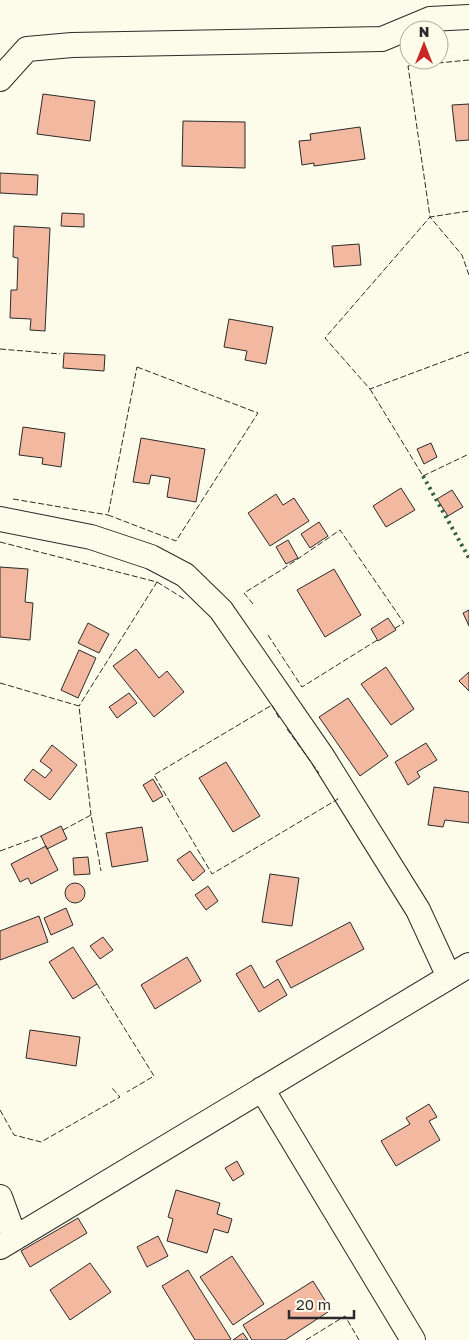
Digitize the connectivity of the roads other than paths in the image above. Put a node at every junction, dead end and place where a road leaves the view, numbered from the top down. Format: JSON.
{"nodes":[{"id":1,"x":469,"y":17,"type":"edge"},
{"id":2,"x":0,"y":79,"type":"edge"},
{"id":3,"x":0,"y":519,"type":"edge"},
{"id":4,"x":469,"y":965,"type":"edge"},
{"id":5,"x":449,"y":977,"type":"junction"},
{"id":6,"x":262,"y":1089,"type":"junction"},
{"id":7,"x":0,"y":1197,"type":"edge"},
{"id":8,"x":8,"y":1242,"type":"edge"},
{"id":9,"x":413,"y":1340,"type":"edge"}],
"edges":[{"from":1,"to":2,"type":"street"},
{"from":3,"to":5,"type":"street"},
{"from":4,"to":5,"type":"street"},
{"from":5,"to":6,"type":"street"},
{"from":6,"to":8,"type":"street"},
{"from":6,"to":9,"type":"street"},
{"from":7,"to":8,"type":"street"}]}
